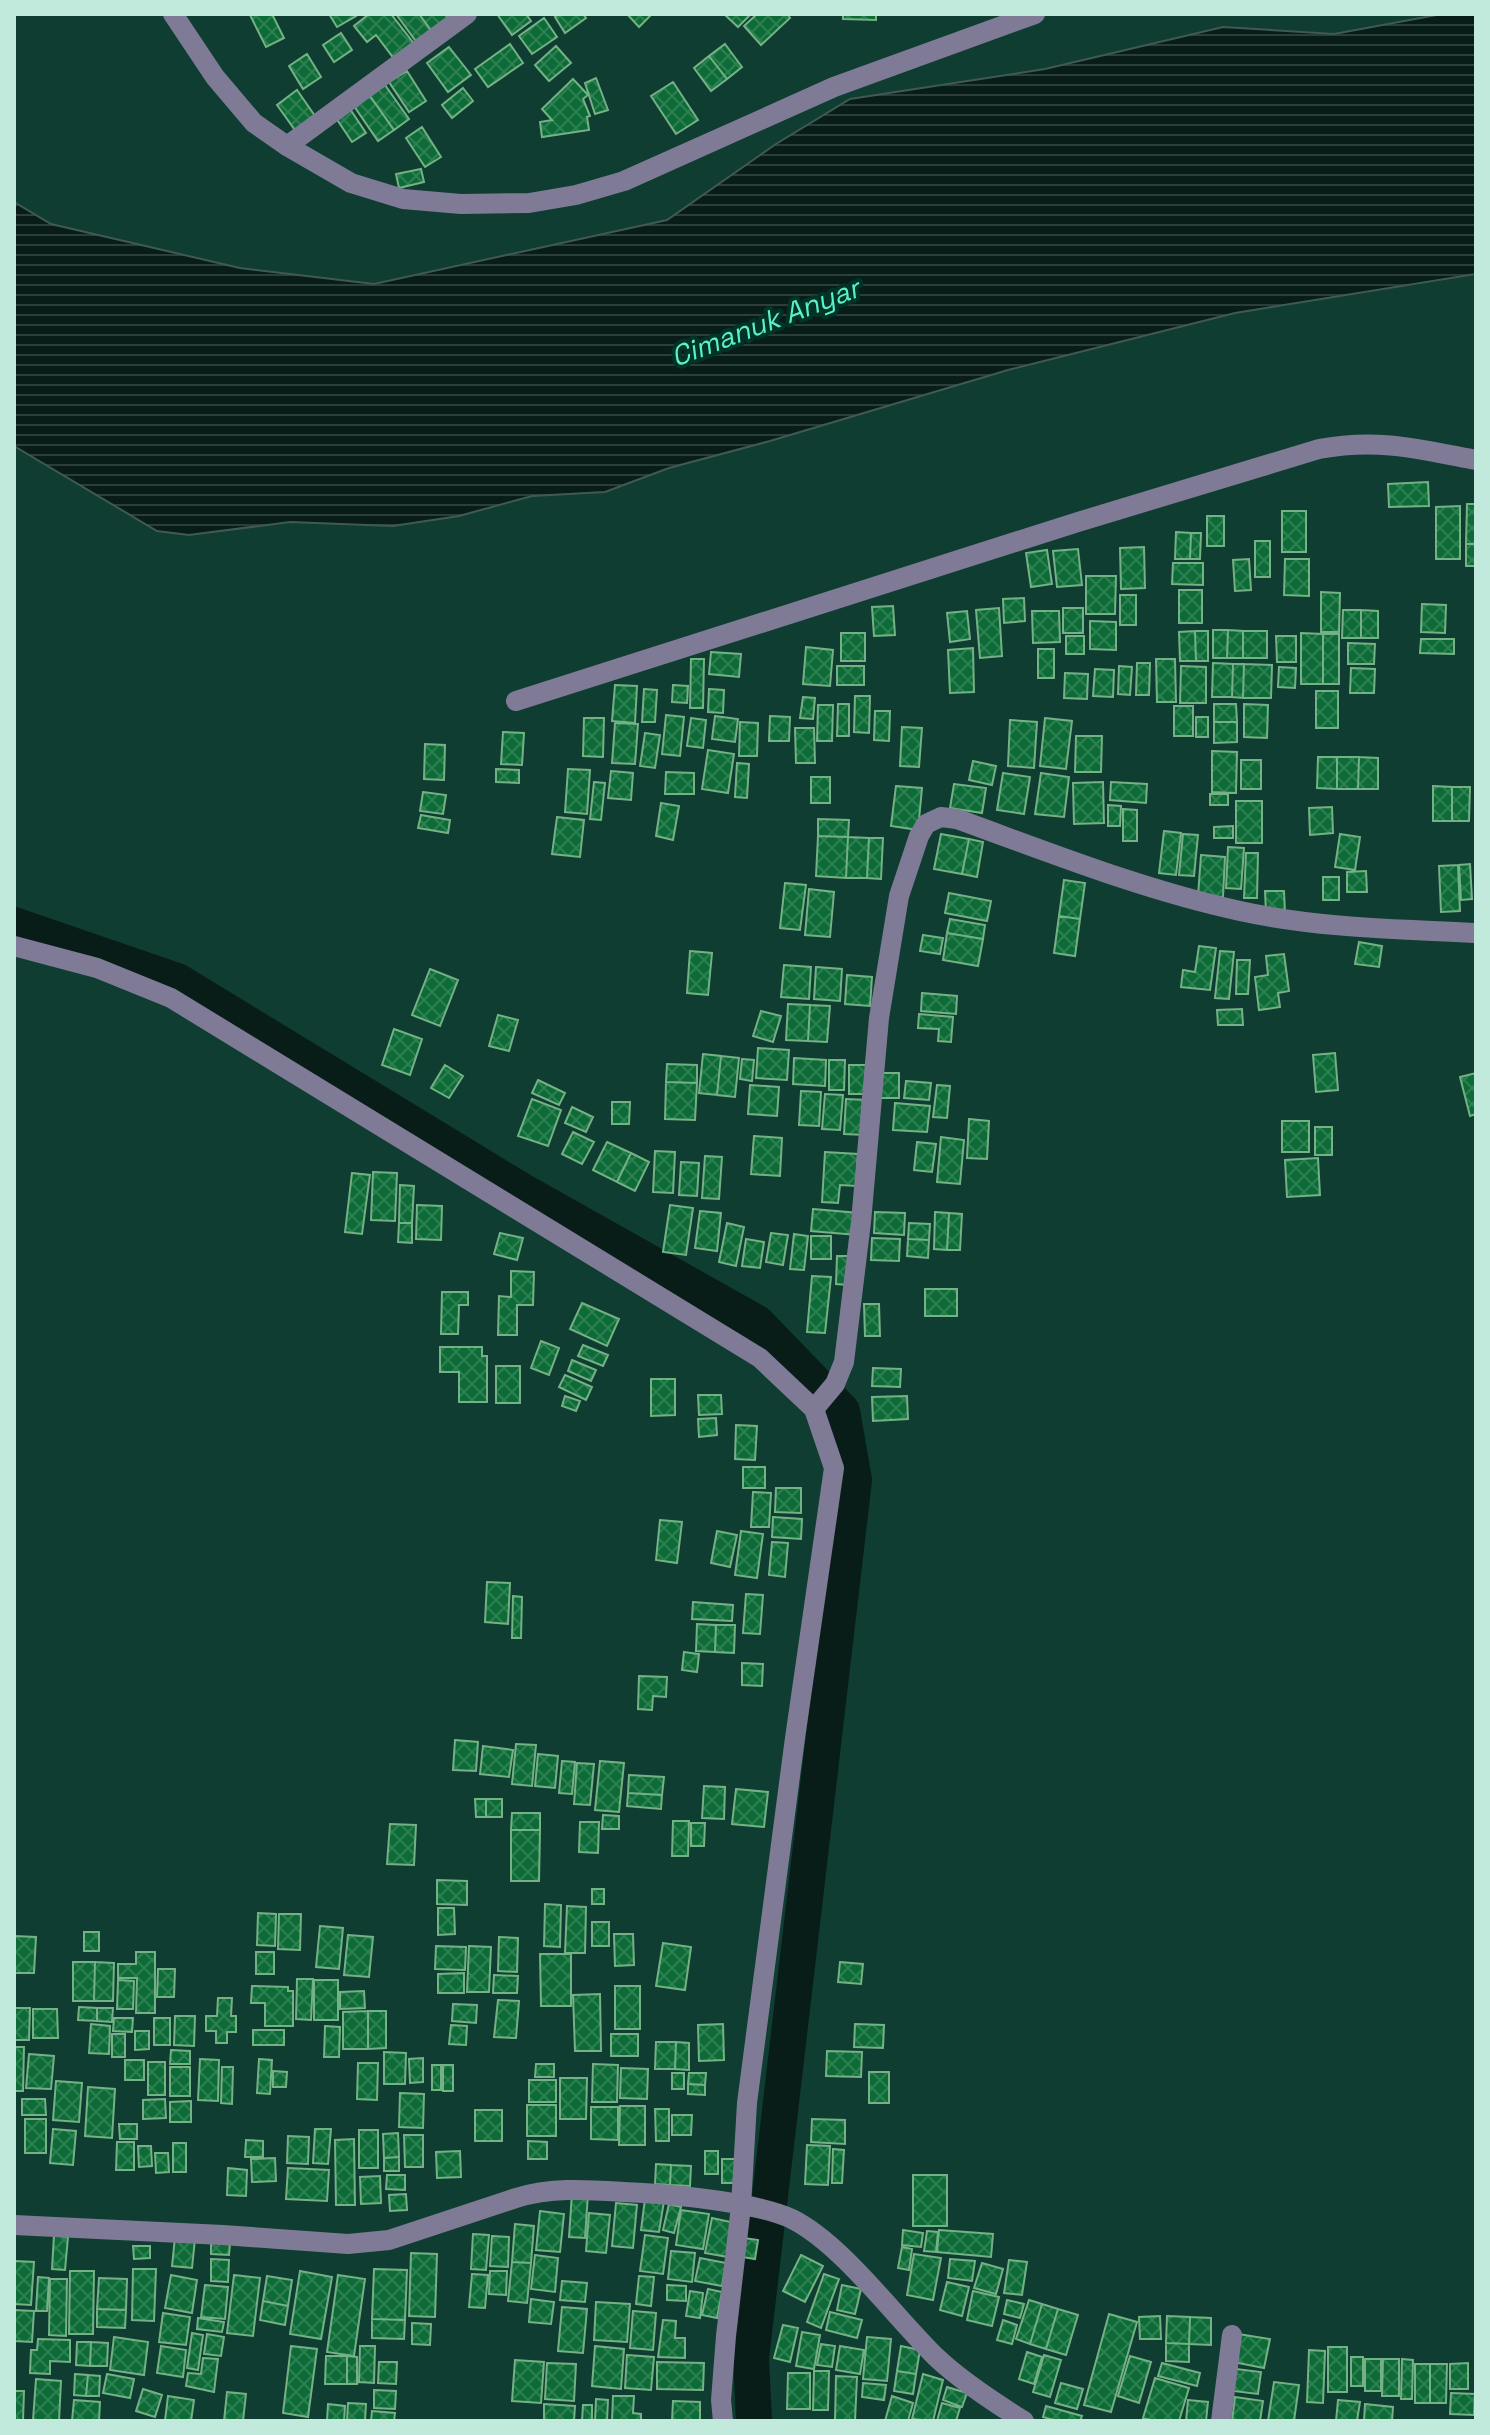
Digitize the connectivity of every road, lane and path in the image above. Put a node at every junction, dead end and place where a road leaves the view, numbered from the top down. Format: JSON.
{"nodes":[{"id":1,"x":173,"y":14,"type":"edge"},
{"id":2,"x":467,"y":14,"type":"edge"},
{"id":3,"x":1035,"y":14,"type":"edge"},
{"id":4,"x":287,"y":146,"type":"junction"},
{"id":5,"x":1476,"y":460,"type":"edge"},
{"id":6,"x":516,"y":701,"type":"dead end"},
{"id":7,"x":1476,"y":933,"type":"edge"},
{"id":8,"x":14,"y":946,"type":"edge"},
{"id":9,"x":818,"y":1405,"type":"junction"},
{"id":10,"x":750,"y":2208,"type":"junction"},
{"id":11,"x":14,"y":2225,"type":"edge"},
{"id":12,"x":1232,"y":2335,"type":"dead end"},
{"id":13,"x":723,"y":2421,"type":"edge"},
{"id":14,"x":1024,"y":2421,"type":"edge"},
{"id":15,"x":1221,"y":2421,"type":"edge"}],
"edges":[{"from":1,"to":4,"type":"street"},
{"from":2,"to":4,"type":"street"},
{"from":3,"to":4,"type":"street"},
{"from":5,"to":6,"type":"street"},
{"from":7,"to":9,"type":"street"},
{"from":8,"to":9,"type":"street"},
{"from":9,"to":10,"type":"street"},
{"from":10,"to":11,"type":"street"},
{"from":10,"to":13,"type":"street"},
{"from":10,"to":14,"type":"street"},
{"from":12,"to":15,"type":"street"}]}
